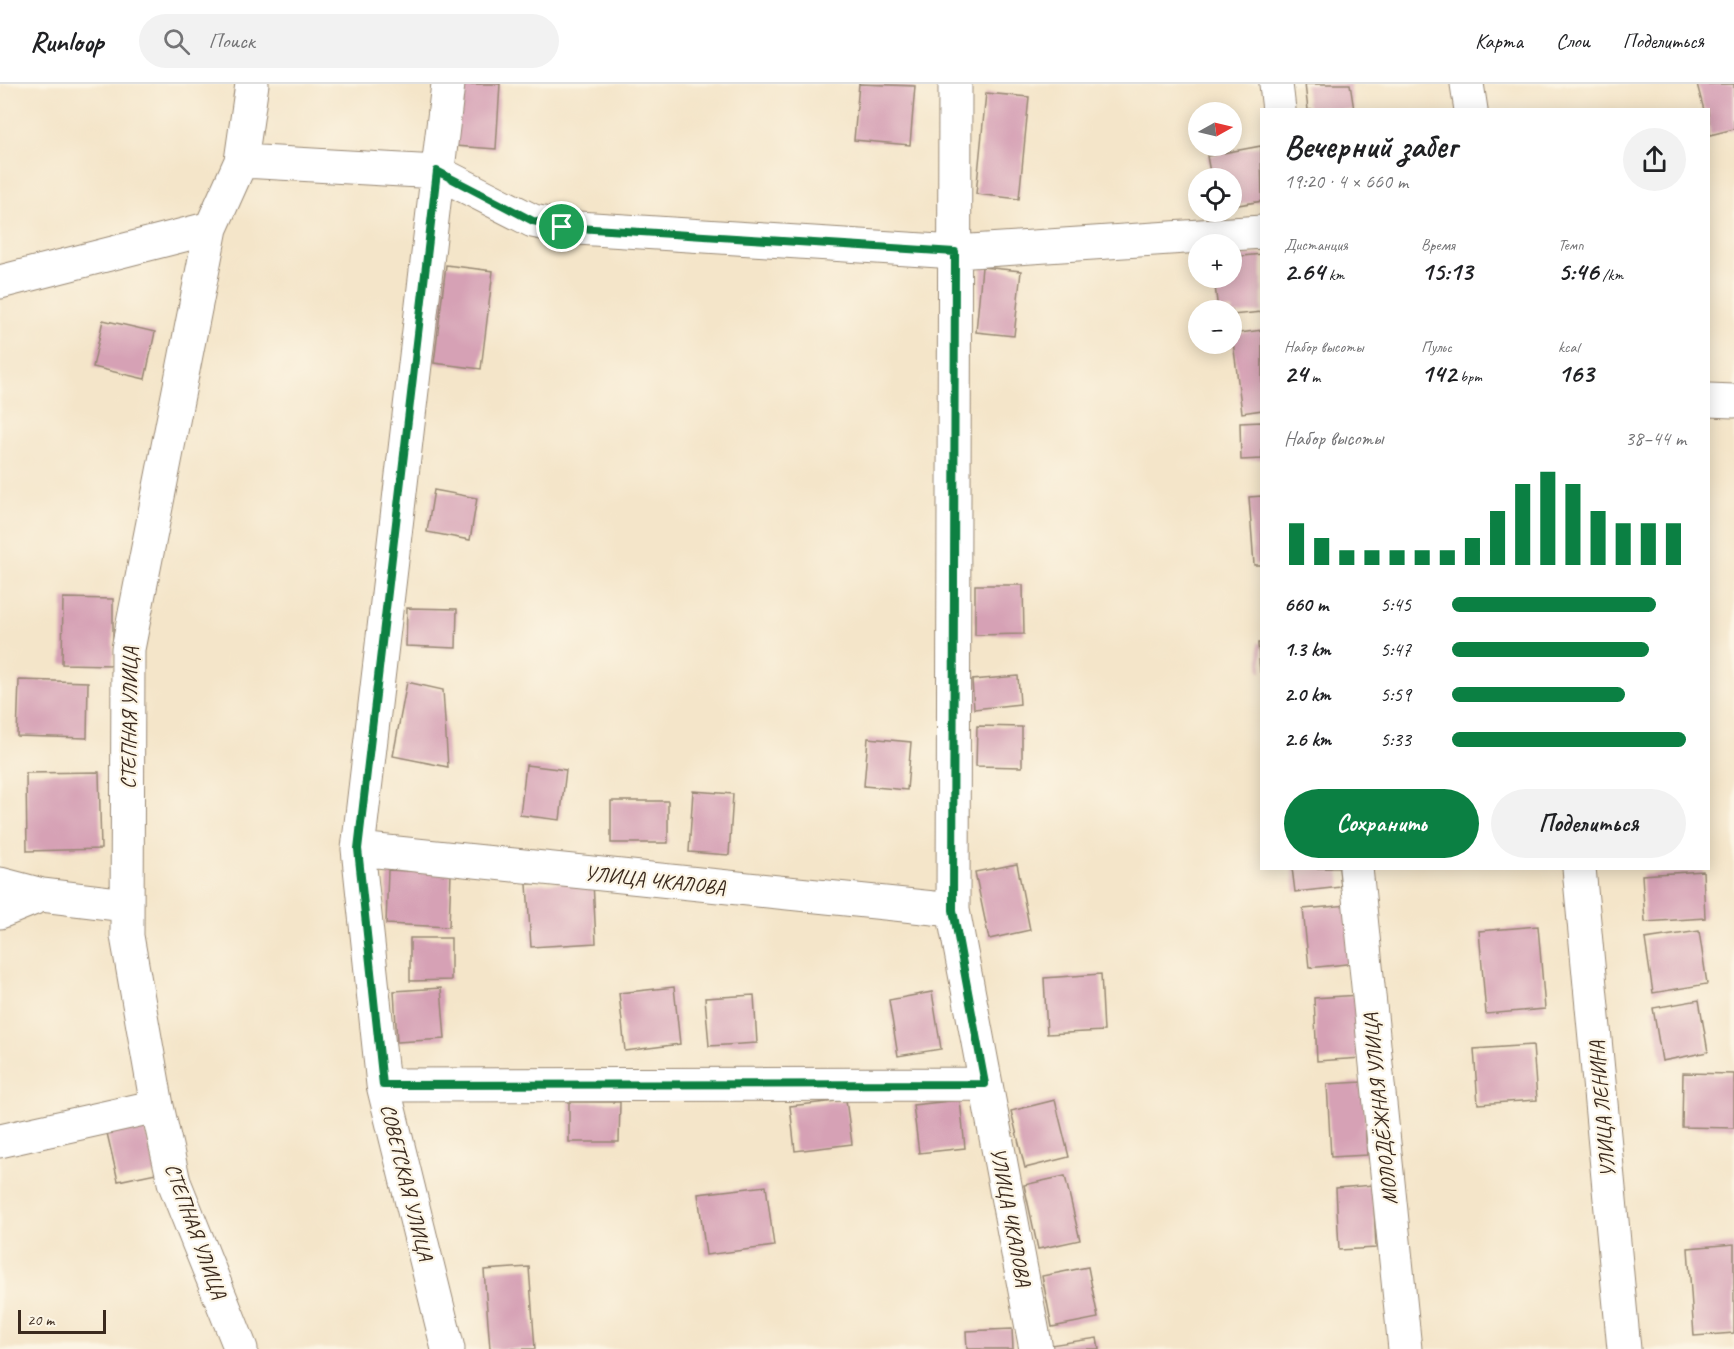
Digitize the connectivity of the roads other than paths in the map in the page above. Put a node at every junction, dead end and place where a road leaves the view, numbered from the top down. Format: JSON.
{"nodes":[{"id":1,"x":252,"y":84,"type":"edge"},
{"id":2,"x":448,"y":84,"type":"edge"},
{"id":3,"x":955,"y":84,"type":"edge"},
{"id":4,"x":1276,"y":84,"type":"edge"},
{"id":5,"x":1467,"y":84,"type":"edge"},
{"id":6,"x":1279,"y":108,"type":"edge"},
{"id":7,"x":1471,"y":108,"type":"edge"},
{"id":8,"x":241,"y":161,"type":"junction"},
{"id":9,"x":437,"y":171,"type":"junction"},
{"id":10,"x":211,"y":228,"type":"junction"},
{"id":11,"x":1260,"y":232,"type":"edge"},
{"id":12,"x":955,"y":252,"type":"junction"},
{"id":13,"x":0,"y":282,"type":"edge"},
{"id":14,"x":1710,"y":400,"type":"edge"},
{"id":15,"x":1734,"y":401,"type":"edge"},
{"id":16,"x":358,"y":849,"type":"junction"},
{"id":17,"x":1356,"y":870,"type":"edge"},
{"id":18,"x":1579,"y":870,"type":"edge"},
{"id":19,"x":0,"y":884,"type":"edge"},
{"id":20,"x":42,"y":895,"type":"junction"},
{"id":21,"x":126,"y":905,"type":"junction"},
{"id":22,"x":953,"y":910,"type":"junction"},
{"id":23,"x":0,"y":912,"type":"edge"},
{"id":24,"x":985,"y":1084,"type":"junction"},
{"id":25,"x":383,"y":1085,"type":"junction"},
{"id":26,"x":157,"y":1106,"type":"junction"},
{"id":27,"x":0,"y":1141,"type":"edge"},
{"id":28,"x":241,"y":1349,"type":"edge"},
{"id":29,"x":448,"y":1349,"type":"edge"},
{"id":30,"x":1036,"y":1349,"type":"edge"},
{"id":31,"x":1405,"y":1349,"type":"edge"},
{"id":32,"x":1624,"y":1349,"type":"edge"}],
"edges":[{"from":1,"to":8,"type":"street","name":"СТЕПНАЯ УЛИЦА"},
{"from":2,"to":9,"type":"street","name":"СОВЕТСКАЯ УЛИЦА"},
{"from":3,"to":12,"type":"street","name":"УЛИЦА ЧКАЛОВА"},
{"from":4,"to":6,"type":"street"},
{"from":5,"to":7,"type":"street"},
{"from":8,"to":9,"type":"street"},
{"from":8,"to":10,"type":"street","name":"СТЕПНАЯ УЛИЦА"},
{"from":9,"to":12,"type":"street"},
{"from":9,"to":16,"type":"street","name":"СОВЕТСКАЯ УЛИЦА"},
{"from":10,"to":13,"type":"street"},
{"from":10,"to":21,"type":"street","name":"СТЕПНАЯ УЛИЦА"},
{"from":11,"to":12,"type":"street"},
{"from":12,"to":22,"type":"street","name":"УЛИЦА ЧКАЛОВА"},
{"from":14,"to":15,"type":"street"},
{"from":16,"to":22,"type":"street","name":"УЛИЦА ЧКАЛОВА"},
{"from":16,"to":25,"type":"street","name":"СОВЕТСКАЯ УЛИЦА"},
{"from":17,"to":31,"type":"street","name":"МОЛОДЁЖНАЯ УЛИЦА"},
{"from":18,"to":32,"type":"street","name":"УЛИЦА ЛЕНИНА"},
{"from":19,"to":20,"type":"street"},
{"from":20,"to":21,"type":"street"},
{"from":20,"to":23,"type":"street"},
{"from":21,"to":26,"type":"street","name":"СТЕПНАЯ УЛИЦА"},
{"from":22,"to":24,"type":"street","name":"УЛИЦА ЧКАЛОВА"},
{"from":24,"to":25,"type":"street"},
{"from":24,"to":30,"type":"street","name":"УЛИЦА ЧКАЛОВА"},
{"from":25,"to":29,"type":"street","name":"СОВЕТСКАЯ УЛИЦА"},
{"from":26,"to":27,"type":"street"},
{"from":26,"to":28,"type":"street","name":"СТЕПНАЯ УЛИЦА"}]}
